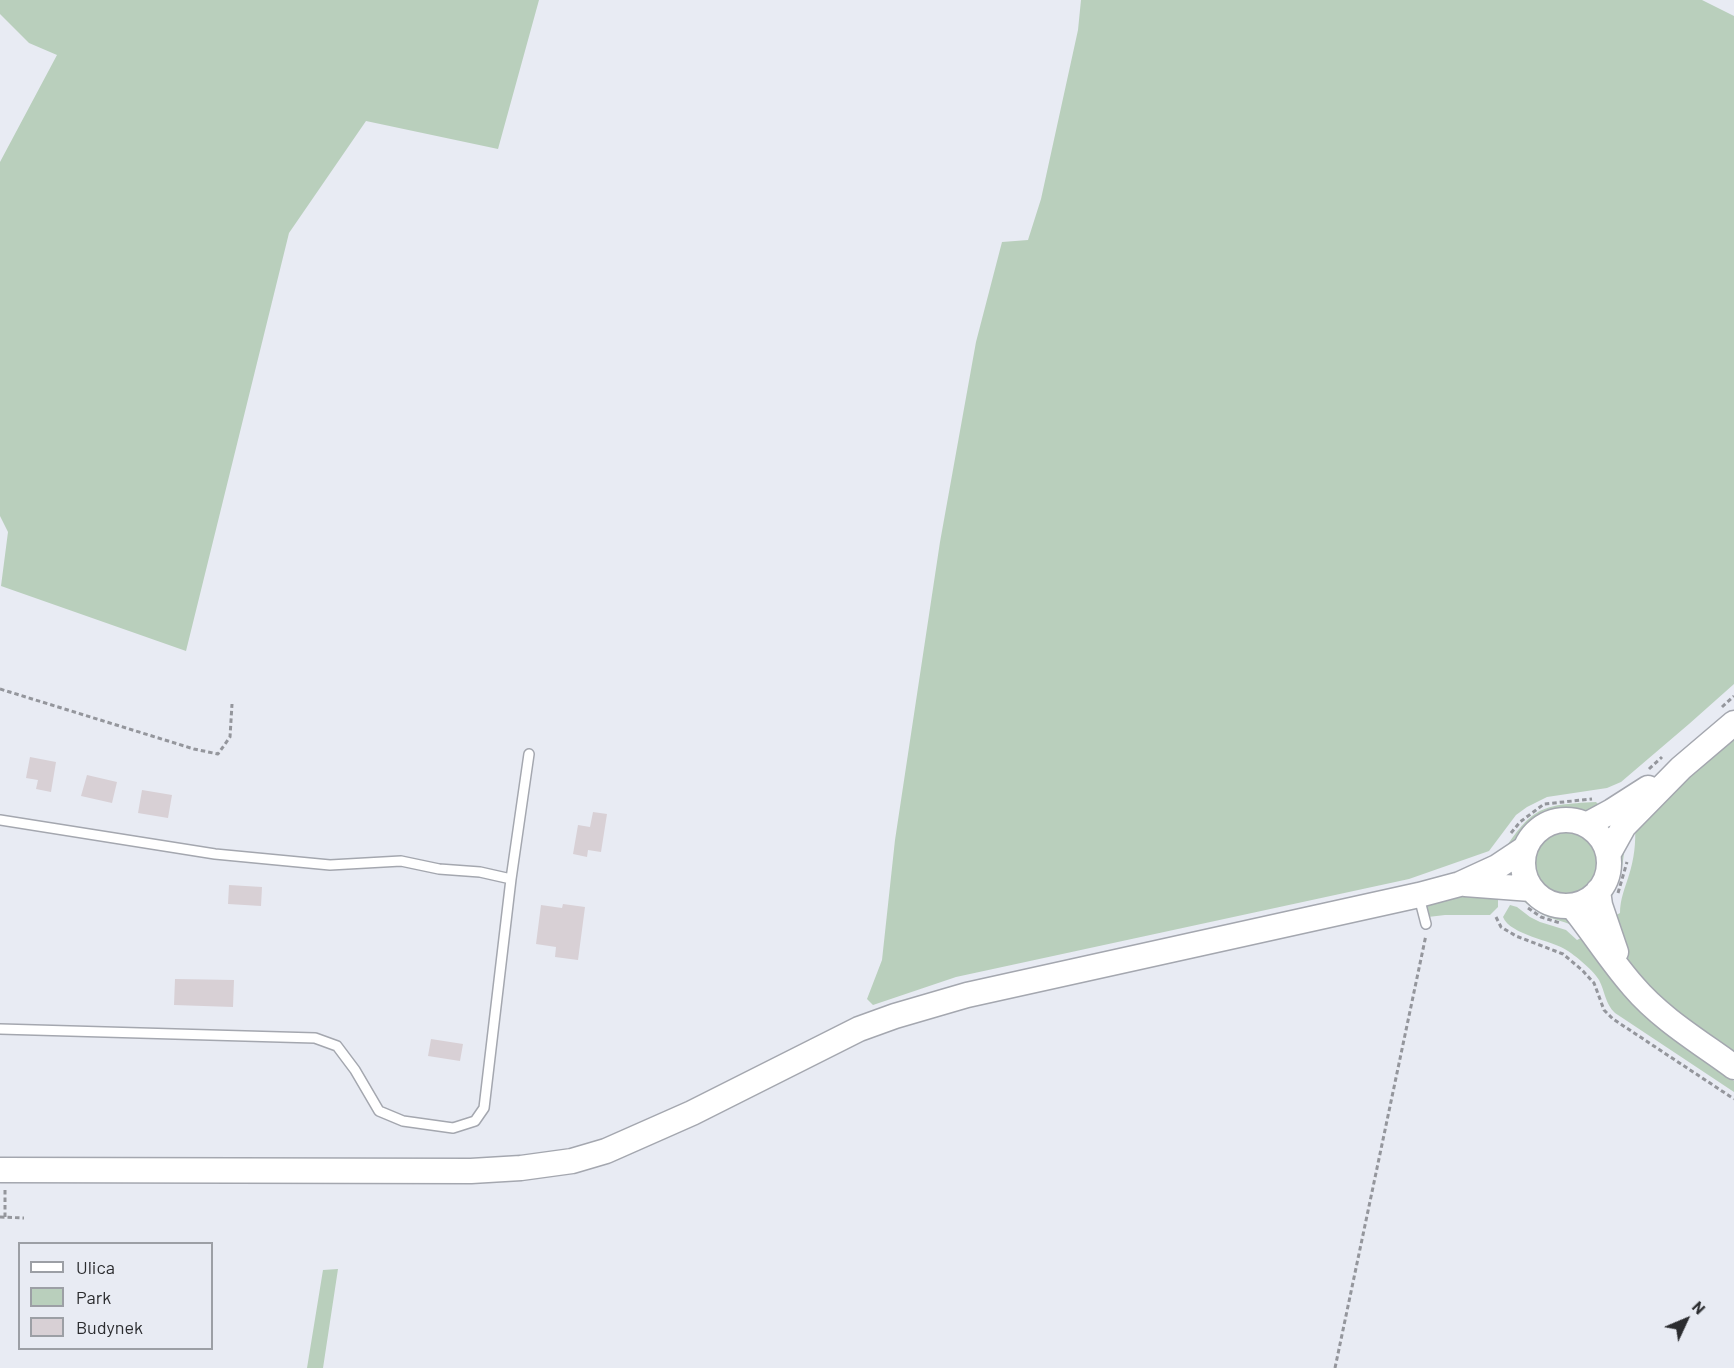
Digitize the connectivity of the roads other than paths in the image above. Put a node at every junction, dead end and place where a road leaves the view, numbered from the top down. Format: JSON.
{"nodes":[{"id":1,"x":1734,"y":723,"type":"edge"},
{"id":2,"x":529,"y":754,"type":"dead end"},
{"id":3,"x":1681,"y":768,"type":"junction"},
{"id":4,"x":0,"y":820,"type":"edge"},
{"id":5,"x":1588,"y":824,"type":"junction"},
{"id":6,"x":1517,"y":841,"type":"junction"},
{"id":7,"x":1618,"y":856,"type":"junction"},
{"id":8,"x":511,"y":879,"type":"junction"},
{"id":9,"x":1460,"y":884,"type":"junction"},
{"id":10,"x":1608,"y":892,"type":"junction"},
{"id":11,"x":1419,"y":895,"type":"junction"},
{"id":12,"x":1526,"y":896,"type":"junction"},
{"id":13,"x":1566,"y":914,"type":"junction"},
{"id":14,"x":1426,"y":924,"type":"road end"},
{"id":15,"x":1622,"y":972,"type":"junction"},
{"id":16,"x":0,"y":1029,"type":"edge"},
{"id":17,"x":1734,"y":1066,"type":"edge"},
{"id":18,"x":3,"y":1170,"type":"edge"}],
"edges":[{"from":1,"to":3,"type":"main road"},
{"from":2,"to":8,"type":"lane"},
{"from":3,"to":5,"type":"main road"},
{"from":3,"to":7,"type":"main road"},
{"from":4,"to":8,"type":"lane"},
{"from":5,"to":6,"type":"main road"},
{"from":5,"to":7,"type":"main road"},
{"from":6,"to":9,"type":"main road"},
{"from":6,"to":12,"type":"main road"},
{"from":7,"to":10,"type":"main road"},
{"from":8,"to":16,"type":"lane"},
{"from":9,"to":11,"type":"main road"},
{"from":9,"to":12,"type":"main road"},
{"from":10,"to":13,"type":"main road"},
{"from":10,"to":15,"type":"main road"},
{"from":11,"to":14,"type":"lane"},
{"from":11,"to":18,"type":"main road"},
{"from":12,"to":13,"type":"main road"},
{"from":13,"to":15,"type":"main road"},
{"from":15,"to":17,"type":"main road"}]}
